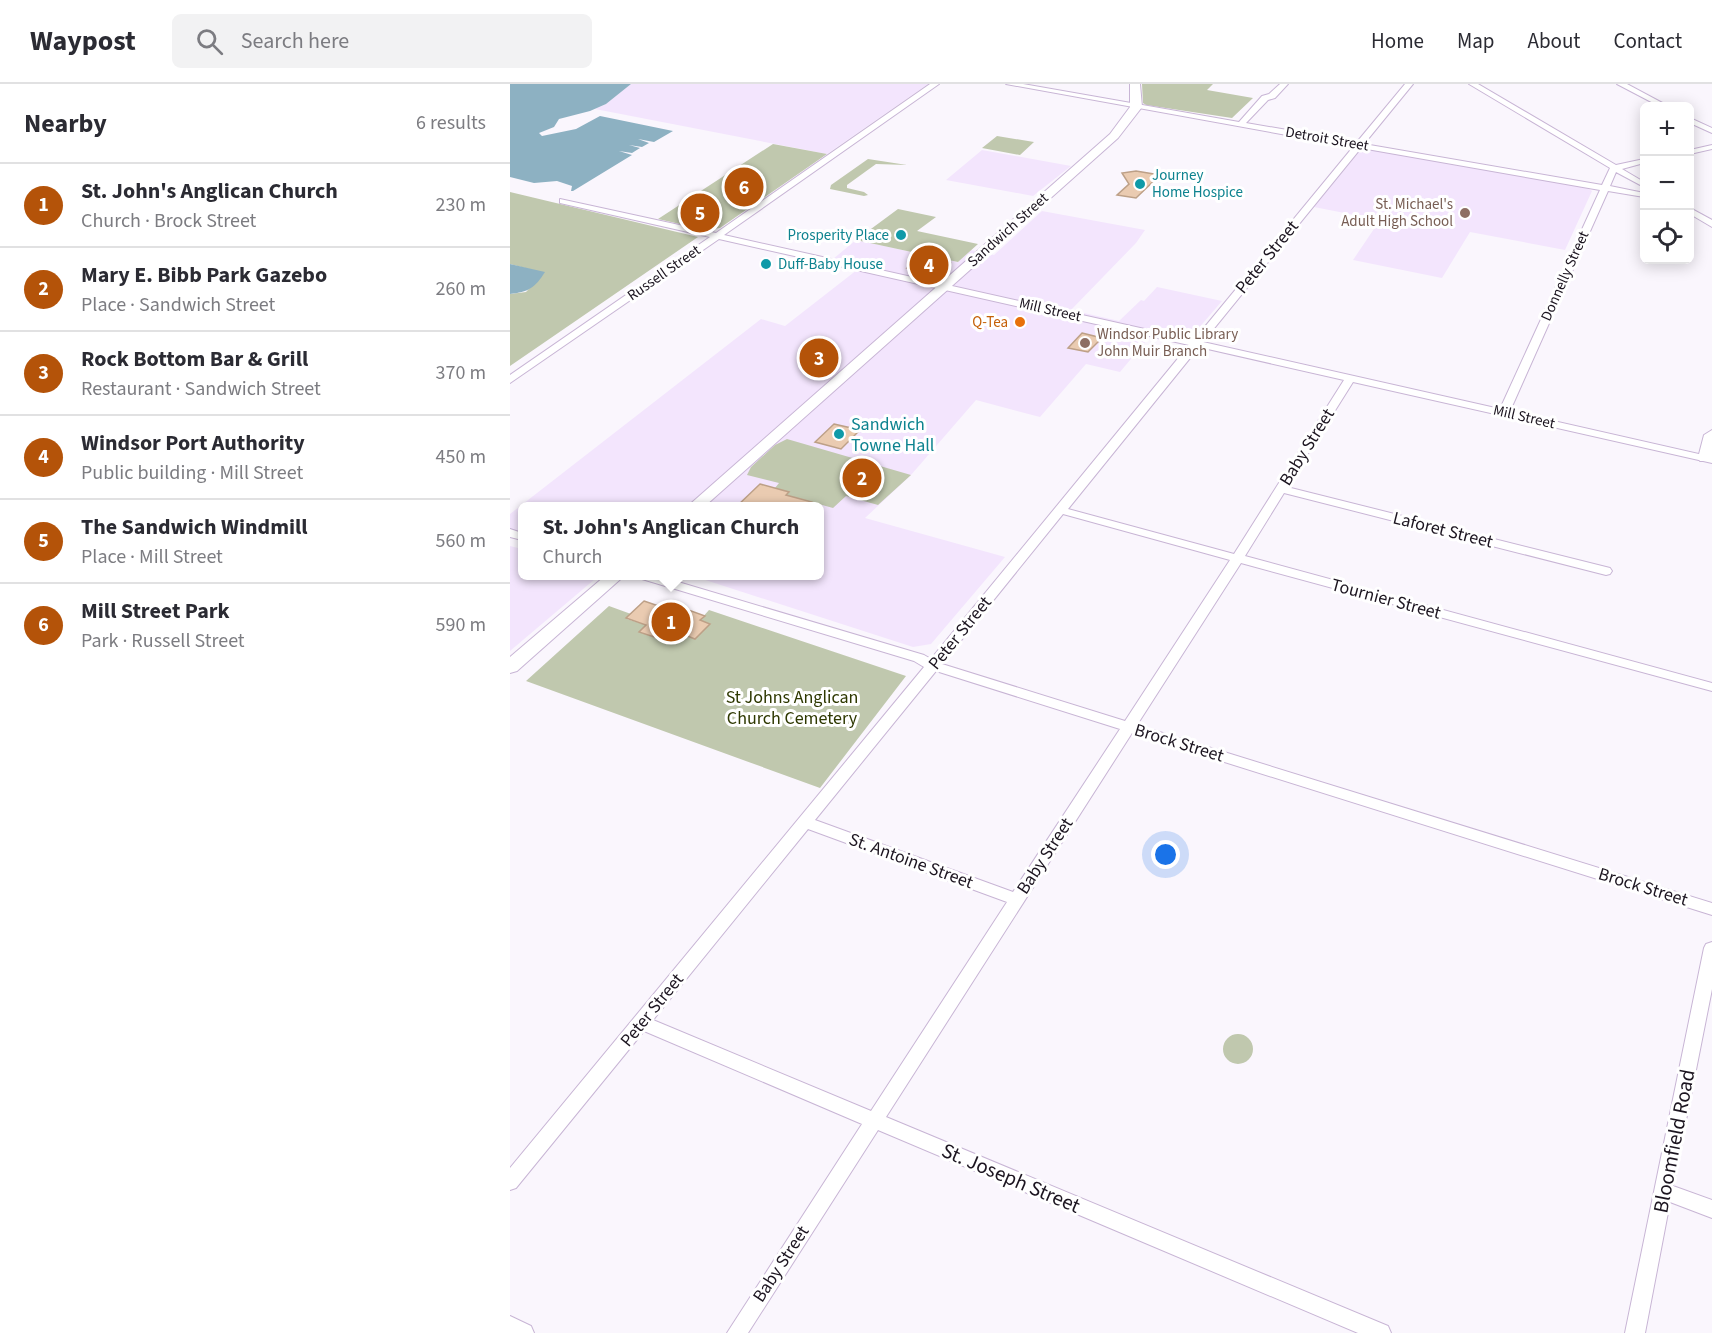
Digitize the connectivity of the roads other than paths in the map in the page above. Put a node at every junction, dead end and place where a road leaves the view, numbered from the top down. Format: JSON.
{"nodes":[{"id":1,"x":935,"y":84,"type":"edge"},
{"id":2,"x":1010,"y":84,"type":"edge"},
{"id":3,"x":1135,"y":84,"type":"edge"},
{"id":4,"x":1272,"y":84,"type":"edge"},
{"id":5,"x":1284,"y":84,"type":"edge"},
{"id":6,"x":1408,"y":84,"type":"edge"},
{"id":7,"x":1461,"y":84,"type":"edge"},
{"id":8,"x":1473,"y":84,"type":"edge"},
{"id":9,"x":1621,"y":84,"type":"edge"},
{"id":10,"x":1265,"y":98,"type":"junction"},
{"id":11,"x":1656,"y":102,"type":"edge"},
{"id":12,"x":1136,"y":107,"type":"junction"},
{"id":13,"x":1694,"y":123,"type":"edge"},
{"id":14,"x":1241,"y":124,"type":"junction"},
{"id":15,"x":1712,"y":132,"type":"edge"},
{"id":16,"x":1358,"y":144,"type":"junction"},
{"id":17,"x":1712,"y":147,"type":"edge"},
{"id":18,"x":1694,"y":151,"type":"edge"},
{"id":19,"x":1640,"y":162,"type":"edge"},
{"id":20,"x":1614,"y":168,"type":"junction"},
{"id":21,"x":1640,"y":183,"type":"edge"},
{"id":22,"x":1604,"y":188,"type":"junction"},
{"id":23,"x":1640,"y":194,"type":"edge"},
{"id":24,"x":563,"y":201,"type":"dead end"},
{"id":25,"x":1694,"y":214,"type":"edge"},
{"id":26,"x":1712,"y":224,"type":"edge"},
{"id":27,"x":717,"y":236,"type":"junction"},
{"id":28,"x":945,"y":286,"type":"junction"},
{"id":29,"x":1196,"y":343,"type":"junction"},
{"id":30,"x":1350,"y":378,"type":"junction"},
{"id":31,"x":510,"y":380,"type":"edge"},
{"id":32,"x":1504,"y":413,"type":"junction"},
{"id":33,"x":1712,"y":435,"type":"edge"},
{"id":34,"x":1709,"y":459,"type":"edge"},
{"id":35,"x":1280,"y":489,"type":"junction"},
{"id":36,"x":702,"y":502,"type":"edge"},
{"id":37,"x":1060,"y":510,"type":"junction"},
{"id":38,"x":1237,"y":559,"type":"junction"},
{"id":39,"x":1606,"y":571,"type":"dead end"},
{"id":40,"x":610,"y":580,"type":"edge"},
{"id":41,"x":659,"y":580,"type":"edge"},
{"id":42,"x":933,"y":666,"type":"junction"},
{"id":43,"x":510,"y":667,"type":"edge"},
{"id":44,"x":1712,"y":687,"type":"edge"},
{"id":45,"x":1128,"y":727,"type":"junction"},
{"id":46,"x":805,"y":822,"type":"junction"},
{"id":47,"x":1017,"y":900,"type":"junction"},
{"id":48,"x":1712,"y":909,"type":"edge"},
{"id":49,"x":1712,"y":948,"type":"edge"},
{"id":50,"x":1710,"y":968,"type":"edge"},
{"id":51,"x":642,"y":1023,"type":"junction"},
{"id":52,"x":874,"y":1120,"type":"junction"},
{"id":53,"x":510,"y":1182,"type":"edge"},
{"id":54,"x":1664,"y":1191,"type":"junction"},
{"id":55,"x":1712,"y":1209,"type":"edge"},
{"id":56,"x":510,"y":1326,"type":"edge"},
{"id":57,"x":524,"y":1333,"type":"edge"},
{"id":58,"x":737,"y":1333,"type":"edge"},
{"id":59,"x":1381,"y":1333,"type":"edge"},
{"id":60,"x":1635,"y":1333,"type":"edge"}],
"edges":[{"from":1,"to":27,"type":"street","name":"Russell Street"},
{"from":2,"to":12,"type":"street","name":"Detroit Street"},
{"from":3,"to":12,"type":"main road"},
{"from":4,"to":10,"type":"street"},
{"from":5,"to":10,"type":"street"},
{"from":6,"to":16,"type":"street","name":"Peter Street"},
{"from":7,"to":20,"type":"street"},
{"from":8,"to":20,"type":"street"},
{"from":9,"to":11,"type":"street"},
{"from":10,"to":14,"type":"street"},
{"from":12,"to":14,"type":"street","name":"Detroit Street"},
{"from":12,"to":28,"type":"main road","name":"Sandwich Street"},
{"from":13,"to":15,"type":"street"},
{"from":14,"to":16,"type":"street","name":"Detroit Street"},
{"from":16,"to":22,"type":"street","name":"Detroit Street"},
{"from":16,"to":29,"type":"street","name":"Peter Street"},
{"from":17,"to":18,"type":"street"},
{"from":19,"to":20,"type":"street"},
{"from":20,"to":21,"type":"street"},
{"from":20,"to":22,"type":"street","name":"Donnelly Street"},
{"from":22,"to":23,"type":"street","name":"Detroit Street"},
{"from":22,"to":32,"type":"street","name":"Donnelly Street"},
{"from":24,"to":27,"type":"street","name":"Mill Street"},
{"from":25,"to":26,"type":"street"},
{"from":27,"to":28,"type":"street","name":"Mill Street"},
{"from":27,"to":31,"type":"street","name":"Russell Street"},
{"from":28,"to":29,"type":"street","name":"Mill Street"},
{"from":28,"to":36,"type":"main road","name":"Sandwich Street"},
{"from":29,"to":30,"type":"street","name":"Mill Street"},
{"from":29,"to":37,"type":"street","name":"Peter Street"},
{"from":30,"to":32,"type":"street","name":"Mill Street"},
{"from":30,"to":35,"type":"street","name":"Baby Street"},
{"from":32,"to":34,"type":"street","name":"Mill Street"},
{"from":33,"to":34,"type":"main road"},
{"from":35,"to":38,"type":"street","name":"Baby Street"},
{"from":35,"to":39,"type":"street","name":"Laforet Street"},
{"from":37,"to":38,"type":"street","name":"Tournier Street"},
{"from":37,"to":42,"type":"street","name":"Peter Street"},
{"from":38,"to":44,"type":"street","name":"Tournier Street"},
{"from":38,"to":45,"type":"street","name":"Baby Street"},
{"from":40,"to":43,"type":"main road"},
{"from":41,"to":42,"type":"street","name":"Brock Street"},
{"from":42,"to":45,"type":"street","name":"Brock Street"},
{"from":42,"to":46,"type":"street","name":"Peter Street"},
{"from":45,"to":47,"type":"street","name":"Baby Street"},
{"from":45,"to":48,"type":"street","name":"Brock Street"},
{"from":46,"to":47,"type":"street","name":"St. Antoine Street"},
{"from":46,"to":51,"type":"street","name":"Peter Street"},
{"from":47,"to":52,"type":"street","name":"Baby Street"},
{"from":49,"to":50,"type":"street","name":"Bloomfield Road"},
{"from":50,"to":54,"type":"street","name":"Bloomfield Road"},
{"from":51,"to":52,"type":"street","name":"St. Joseph Street"},
{"from":51,"to":53,"type":"street","name":"Peter Street"},
{"from":52,"to":58,"type":"street","name":"Baby Street"},
{"from":52,"to":59,"type":"street","name":"St. Joseph Street"},
{"from":54,"to":55,"type":"street"},
{"from":54,"to":60,"type":"street","name":"Bloomfield Road"},
{"from":56,"to":57,"type":"street"}]}
